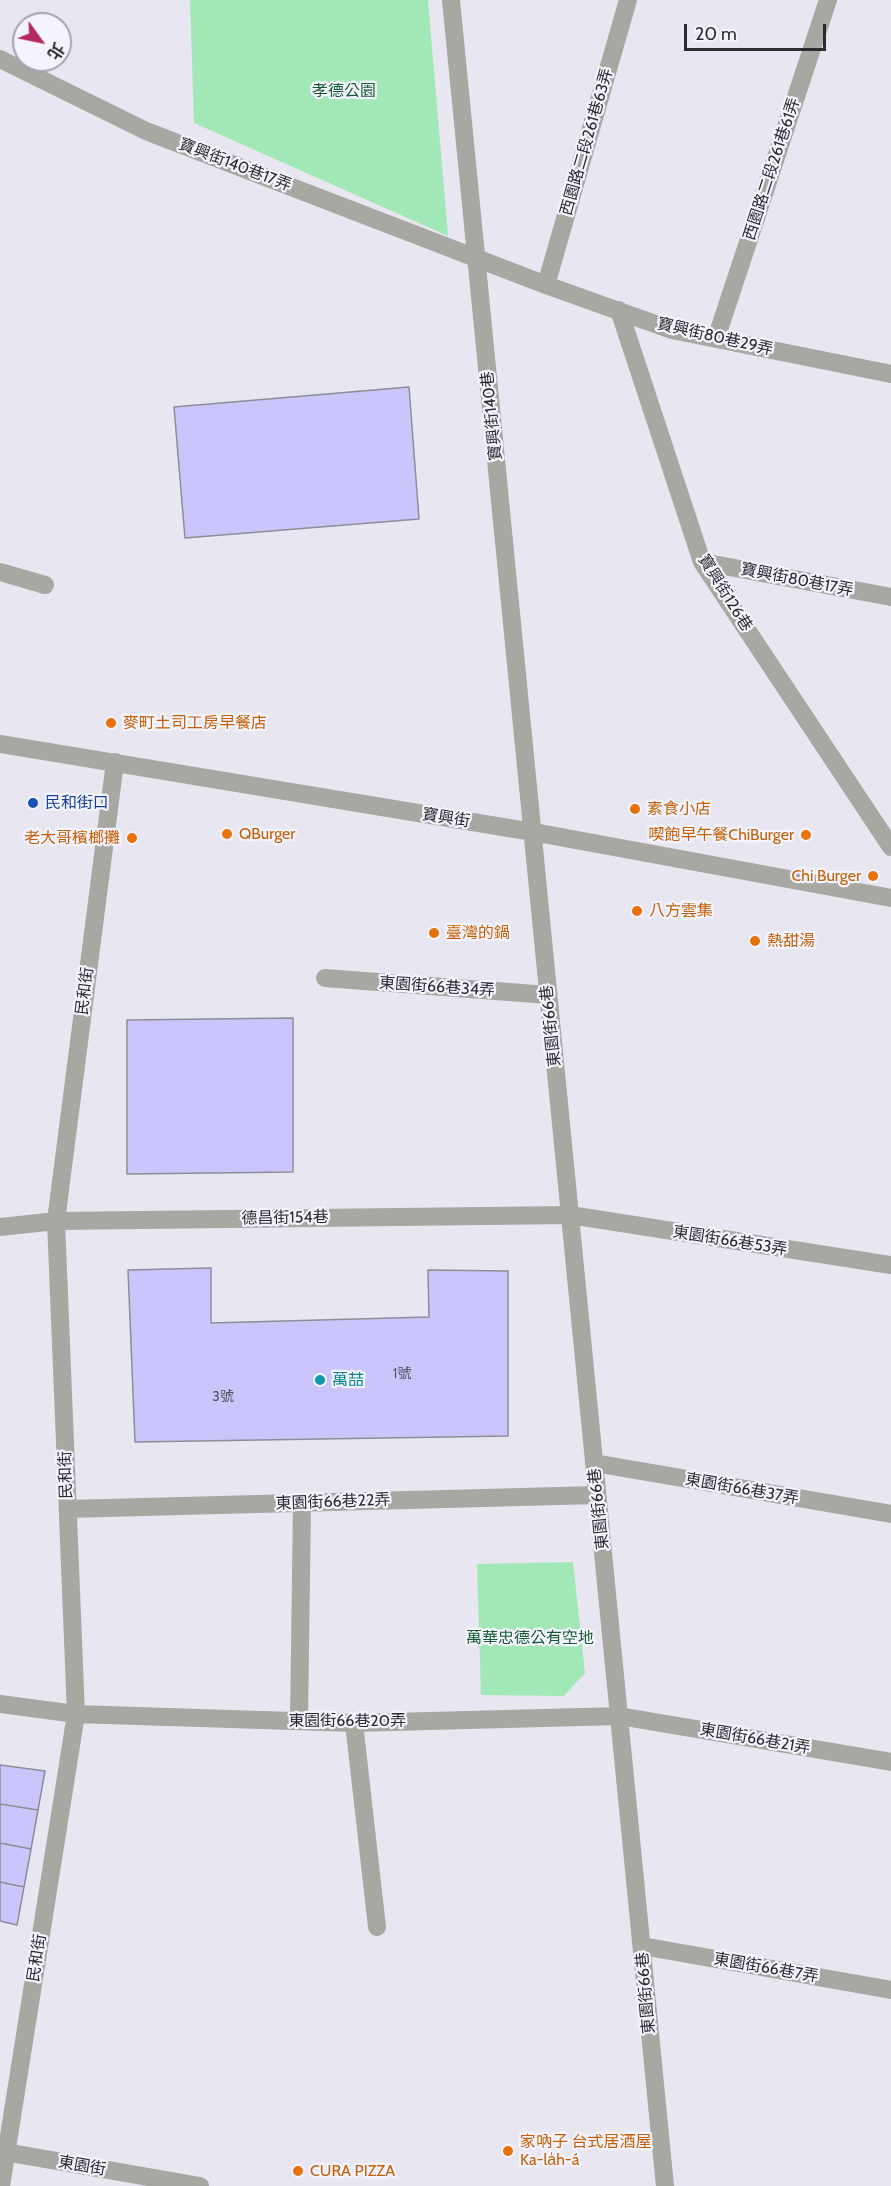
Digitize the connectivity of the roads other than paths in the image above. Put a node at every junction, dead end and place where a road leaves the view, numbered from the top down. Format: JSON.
{"nodes":[{"id":1,"x":451,"y":0,"type":"edge"},
{"id":2,"x":628,"y":0,"type":"edge"},
{"id":3,"x":828,"y":0,"type":"edge"},
{"id":4,"x":0,"y":59,"type":"edge"},
{"id":5,"x":476,"y":257,"type":"junction"},
{"id":6,"x":546,"y":285,"type":"junction"},
{"id":7,"x":619,"y":310,"type":"junction"},
{"id":8,"x":716,"y":339,"type":"junction"},
{"id":9,"x":891,"y":374,"type":"edge"},
{"id":10,"x":702,"y":562,"type":"junction"},
{"id":11,"x":0,"y":572,"type":"edge"},
{"id":12,"x":45,"y":585,"type":"dead end"},
{"id":13,"x":891,"y":597,"type":"edge"},
{"id":14,"x":0,"y":744,"type":"edge"},
{"id":15,"x":115,"y":762,"type":"junction"},
{"id":16,"x":533,"y":832,"type":"junction"},
{"id":17,"x":891,"y":847,"type":"edge"},
{"id":18,"x":891,"y":898,"type":"edge"},
{"id":19,"x":325,"y":978,"type":"dead end"},
{"id":20,"x":548,"y":995,"type":"junction"},
{"id":21,"x":570,"y":1215,"type":"junction"},
{"id":22,"x":56,"y":1221,"type":"junction"},
{"id":23,"x":0,"y":1227,"type":"edge"},
{"id":24,"x":891,"y":1265,"type":"edge"},
{"id":25,"x":594,"y":1463,"type":"junction"},
{"id":26,"x":597,"y":1496,"type":"junction"},
{"id":27,"x":302,"y":1503,"type":"junction"},
{"id":28,"x":68,"y":1509,"type":"junction"},
{"id":29,"x":891,"y":1514,"type":"edge"},
{"id":30,"x":0,"y":1704,"type":"edge"},
{"id":31,"x":76,"y":1714,"type":"junction"},
{"id":32,"x":619,"y":1716,"type":"junction"},
{"id":33,"x":299,"y":1722,"type":"junction"},
{"id":34,"x":354,"y":1723,"type":"junction"},
{"id":35,"x":891,"y":1762,"type":"edge"},
{"id":36,"x":376,"y":1927,"type":"dead end"},
{"id":37,"x":642,"y":1946,"type":"junction"},
{"id":38,"x":891,"y":1990,"type":"edge"},
{"id":39,"x":4,"y":2152,"type":"edge"},
{"id":40,"x":1,"y":2186,"type":"edge"},
{"id":41,"x":200,"y":2186,"type":"edge"},
{"id":42,"x":664,"y":2186,"type":"edge"}],
"edges":[{"from":1,"to":5,"type":"street","name":"寶興街140巷"},
{"from":2,"to":6,"type":"street","name":"西園路二段261巷63弄"},
{"from":3,"to":8,"type":"street","name":"西園路二段261巷61弄"},
{"from":4,"to":5,"type":"street","name":"寶興街140巷17弄"},
{"from":5,"to":6,"type":"street","name":"寶興街80巷29弄"},
{"from":5,"to":16,"type":"street","name":"寶興街140巷"},
{"from":6,"to":7,"type":"street","name":"寶興街80巷29弄"},
{"from":7,"to":8,"type":"street","name":"寶興街80巷29弄"},
{"from":7,"to":10,"type":"street","name":"寶興街126巷"},
{"from":8,"to":9,"type":"street","name":"寶興街80巷29弄"},
{"from":10,"to":13,"type":"street","name":"寶興街80巷17弄"},
{"from":10,"to":17,"type":"street","name":"寶興街126巷"},
{"from":11,"to":12,"type":"street"},
{"from":14,"to":15,"type":"street","name":"寶興街"},
{"from":15,"to":16,"type":"street","name":"寶興街"},
{"from":15,"to":22,"type":"street","name":"民和街"},
{"from":16,"to":18,"type":"street","name":"寶興街"},
{"from":16,"to":20,"type":"street","name":"東園街66巷"},
{"from":19,"to":20,"type":"street","name":"東園街66巷34弄"},
{"from":20,"to":21,"type":"street","name":"東園街66巷"},
{"from":21,"to":22,"type":"street","name":"德昌街154巷"},
{"from":21,"to":24,"type":"street","name":"東園街66巷53弄"},
{"from":21,"to":25,"type":"street","name":"東園街66巷"},
{"from":22,"to":23,"type":"street","name":"德昌街154巷"},
{"from":22,"to":28,"type":"street","name":"民和街"},
{"from":25,"to":26,"type":"street","name":"東園街66巷"},
{"from":25,"to":29,"type":"street","name":"東園街66巷37弄"},
{"from":26,"to":27,"type":"street","name":"東園街66巷22弄"},
{"from":26,"to":32,"type":"street","name":"東園街66巷"},
{"from":27,"to":28,"type":"street","name":"東園街66巷22弄"},
{"from":27,"to":33,"type":"street"},
{"from":28,"to":31,"type":"street","name":"民和街"},
{"from":30,"to":31,"type":"street","name":"東園街66巷20弄"},
{"from":31,"to":33,"type":"street","name":"東園街66巷20弄"},
{"from":31,"to":39,"type":"street","name":"民和街"},
{"from":32,"to":34,"type":"street","name":"東園街66巷20弄"},
{"from":32,"to":35,"type":"street","name":"東園街66巷21弄"},
{"from":32,"to":37,"type":"street","name":"東園街66巷"},
{"from":33,"to":34,"type":"street","name":"東園街66巷20弄"},
{"from":34,"to":36,"type":"street"},
{"from":37,"to":38,"type":"street","name":"東園街66巷7弄"},
{"from":37,"to":42,"type":"street","name":"東園街66巷"},
{"from":39,"to":40,"type":"street","name":"民和街"},
{"from":39,"to":41,"type":"street","name":"東園街"}]}
